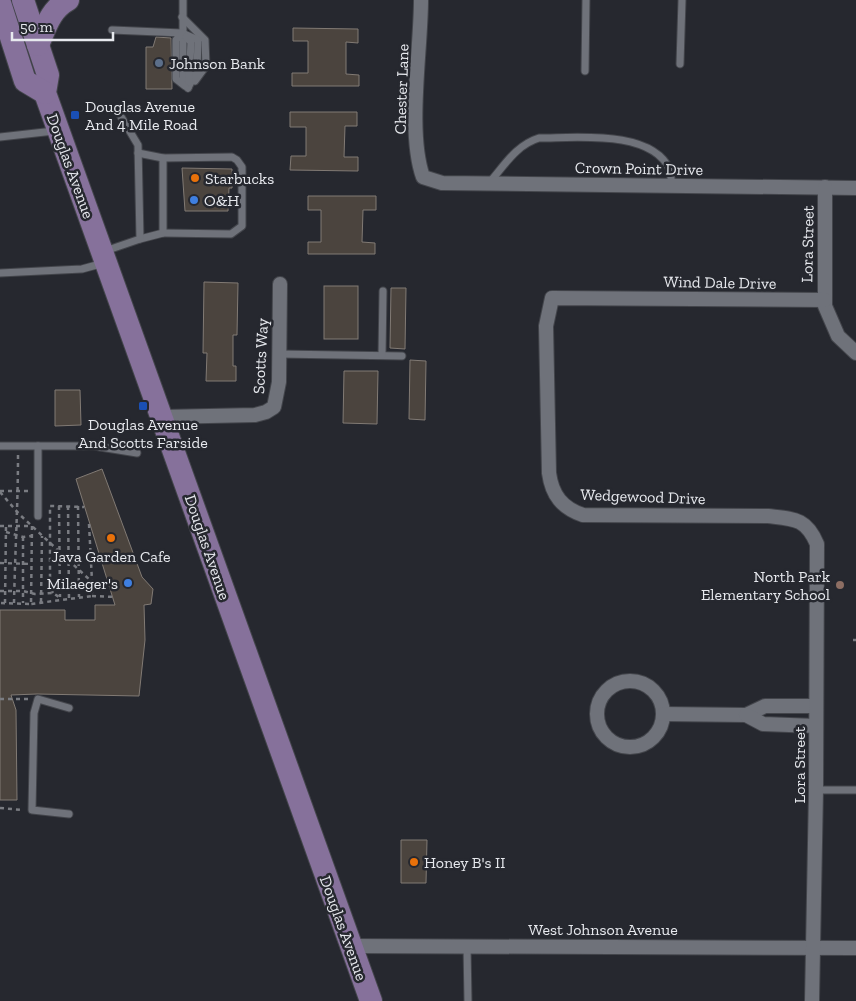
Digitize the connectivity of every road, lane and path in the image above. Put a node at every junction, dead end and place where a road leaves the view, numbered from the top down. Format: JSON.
{"nodes":[{"id":1,"x":23,"y":0,"type":"edge"},
{"id":2,"x":68,"y":0,"type":"edge"},
{"id":3,"x":183,"y":0,"type":"edge"},
{"id":4,"x":421,"y":0,"type":"edge"},
{"id":5,"x":586,"y":0,"type":"edge"},
{"id":6,"x":682,"y":0,"type":"edge"},
{"id":7,"x":0,"y":3,"type":"edge"},
{"id":8,"x":182,"y":17,"type":"junction"},
{"id":9,"x":112,"y":30,"type":"dead end"},
{"id":10,"x":182,"y":33,"type":"junction"},
{"id":11,"x":38,"y":45,"type":"junction"},
{"id":12,"x":680,"y":64,"type":"dead end"},
{"id":13,"x":585,"y":71,"type":"dead end"},
{"id":14,"x":188,"y":88,"type":"junction"},
{"id":15,"x":45,"y":93,"type":"junction"},
{"id":16,"x":120,"y":115,"type":"dead end"},
{"id":17,"x":58,"y":131,"type":"junction"},
{"id":18,"x":0,"y":137,"type":"edge"},
{"id":19,"x":138,"y":153,"type":"junction"},
{"id":20,"x":163,"y":158,"type":"junction"},
{"id":21,"x":423,"y":177,"type":"joint"},
{"id":22,"x":489,"y":184,"type":"junction"},
{"id":23,"x":672,"y":186,"type":"junction"},
{"id":24,"x":825,"y":187,"type":"junction"},
{"id":25,"x":856,"y":188,"type":"edge"},
{"id":26,"x":164,"y":233,"type":"junction"},
{"id":27,"x":140,"y":239,"type":"junction"},
{"id":28,"x":104,"y":257,"type":"junction"},
{"id":29,"x":0,"y":273,"type":"edge"},
{"id":30,"x":280,"y":284,"type":"dead end"},
{"id":31,"x":383,"y":291,"type":"dead end"},
{"id":32,"x":552,"y":298,"type":"joint"},
{"id":33,"x":825,"y":300,"type":"junction"},
{"id":34,"x":856,"y":353,"type":"edge"},
{"id":35,"x":279,"y":354,"type":"junction"},
{"id":36,"x":382,"y":355,"type":"junction"},
{"id":37,"x":402,"y":356,"type":"dead end"},
{"id":38,"x":162,"y":417,"type":"junction"},
{"id":39,"x":0,"y":446,"type":"edge"},
{"id":40,"x":18,"y":446,"type":"junction"},
{"id":41,"x":38,"y":446,"type":"junction"},
{"id":42,"x":136,"y":453,"type":"dead end"},
{"id":43,"x":0,"y":491,"type":"edge"},
{"id":44,"x":18,"y":491,"type":"junction"},
{"id":45,"x":38,"y":491,"type":"junction"},
{"id":46,"x":59,"y":506,"type":"junction"},
{"id":47,"x":68,"y":506,"type":"junction"},
{"id":48,"x":78,"y":506,"type":"junction"},
{"id":49,"x":84,"y":507,"type":"dead end"},
{"id":50,"x":18,"y":514,"type":"junction"},
{"id":51,"x":38,"y":516,"type":"dead end"},
{"id":52,"x":90,"y":524,"type":"dead end"},
{"id":53,"x":0,"y":526,"type":"edge"},
{"id":54,"x":6,"y":526,"type":"junction"},
{"id":55,"x":17,"y":526,"type":"junction"},
{"id":56,"x":32,"y":526,"type":"junction"},
{"id":57,"x":811,"y":531,"type":"joint"},
{"id":58,"x":6,"y":532,"type":"junction"},
{"id":59,"x":16,"y":534,"type":"junction"},
{"id":60,"x":42,"y":535,"type":"junction"},
{"id":61,"x":32,"y":536,"type":"junction"},
{"id":62,"x":23,"y":537,"type":"junction"},
{"id":63,"x":51,"y":543,"type":"junction"},
{"id":64,"x":59,"y":552,"type":"junction"},
{"id":65,"x":69,"y":560,"type":"junction"},
{"id":66,"x":0,"y":564,"type":"edge"},
{"id":67,"x":6,"y":564,"type":"junction"},
{"id":68,"x":15,"y":564,"type":"junction"},
{"id":69,"x":23,"y":564,"type":"junction"},
{"id":70,"x":32,"y":564,"type":"junction"},
{"id":71,"x":79,"y":570,"type":"junction"},
{"id":72,"x":92,"y":582,"type":"junction"},
{"id":73,"x":0,"y":591,"type":"edge"},
{"id":74,"x":5,"y":591,"type":"junction"},
{"id":75,"x":14,"y":591,"type":"junction"},
{"id":76,"x":23,"y":591,"type":"junction"},
{"id":77,"x":31,"y":593,"type":"junction"},
{"id":78,"x":41,"y":593,"type":"junction"},
{"id":79,"x":53,"y":593,"type":"junction"},
{"id":80,"x":92,"y":596,"type":"junction"},
{"id":81,"x":60,"y":597,"type":"junction"},
{"id":82,"x":115,"y":597,"type":"dead end"},
{"id":83,"x":79,"y":598,"type":"junction"},
{"id":84,"x":69,"y":599,"type":"junction"},
{"id":85,"x":64,"y":600,"type":"junction"},
{"id":86,"x":41,"y":602,"type":"junction"},
{"id":87,"x":0,"y":603,"type":"edge"},
{"id":88,"x":5,"y":603,"type":"junction"},
{"id":89,"x":14,"y":603,"type":"junction"},
{"id":90,"x":23,"y":603,"type":"junction"},
{"id":91,"x":31,"y":604,"type":"junction"},
{"id":92,"x":0,"y":699,"type":"edge"},
{"id":93,"x":38,"y":699,"type":"junction"},
{"id":94,"x":816,"y":706,"type":"junction"},
{"id":95,"x":69,"y":708,"type":"dead end"},
{"id":96,"x":663,"y":714,"type":"junction"},
{"id":97,"x":746,"y":715,"type":"junction"},
{"id":98,"x":816,"y":726,"type":"junction"},
{"id":99,"x":816,"y":790,"type":"junction"},
{"id":100,"x":856,"y":790,"type":"edge"},
{"id":101,"x":0,"y":808,"type":"edge"},
{"id":102,"x":32,"y":810,"type":"junction"},
{"id":103,"x":69,"y":814,"type":"dead end"},
{"id":104,"x":351,"y":946,"type":"junction"},
{"id":105,"x":467,"y":946,"type":"junction"},
{"id":106,"x":813,"y":948,"type":"junction"},
{"id":107,"x":856,"y":948,"type":"edge"},
{"id":108,"x":370,"y":1001,"type":"edge"},
{"id":109,"x":468,"y":1001,"type":"edge"},
{"id":110,"x":812,"y":1001,"type":"edge"}],
"edges":[{"from":1,"to":11,"type":"main road","name":"Douglas Avenue"},
{"from":2,"to":11,"type":"main road"},
{"from":3,"to":8,"type":"lane"},
{"from":4,"to":21,"type":"street","name":"Chester Lane"},
{"from":5,"to":13,"type":"lane"},
{"from":6,"to":12,"type":"lane"},
{"from":7,"to":15,"type":"main road","name":"Douglas Avenue"},
{"from":8,"to":10,"type":"lane"},
{"from":8,"to":14,"type":"lane"},
{"from":9,"to":10,"type":"lane"},
{"from":10,"to":14,"type":"lane"},
{"from":10,"to":14,"type":"lane"},
{"from":11,"to":15,"type":"main road","name":"Douglas Avenue"},
{"from":15,"to":17,"type":"main road","name":"Douglas Avenue"},
{"from":16,"to":19,"type":"lane"},
{"from":17,"to":18,"type":"lane"},
{"from":17,"to":28,"type":"main road","name":"Douglas Avenue"},
{"from":19,"to":20,"type":"lane"},
{"from":19,"to":27,"type":"lane"},
{"from":20,"to":26,"type":"lane"},
{"from":20,"to":26,"type":"lane"},
{"from":21,"to":22,"type":"street","name":"Crown Point Drive"},
{"from":22,"to":23,"type":"street","name":"Crown Point Drive"},
{"from":22,"to":23,"type":"lane"},
{"from":23,"to":24,"type":"street","name":"Crown Point Drive"},
{"from":24,"to":25,"type":"street","name":"Crown Point Drive"},
{"from":24,"to":33,"type":"street","name":"Lora Street"},
{"from":26,"to":27,"type":"lane"},
{"from":27,"to":28,"type":"lane"},
{"from":28,"to":29,"type":"lane"},
{"from":28,"to":38,"type":"main road","name":"Douglas Avenue"},
{"from":30,"to":35,"type":"street","name":"Scotts Way"},
{"from":31,"to":36,"type":"lane"},
{"from":32,"to":33,"type":"street","name":"Wind Dale Drive"},
{"from":32,"to":57,"type":"street","name":"Wedgewood Drive"},
{"from":33,"to":34,"type":"street"},
{"from":35,"to":36,"type":"lane"},
{"from":35,"to":38,"type":"street","name":"Scotts Way"},
{"from":36,"to":37,"type":"lane"},
{"from":38,"to":104,"type":"main road","name":"Douglas Avenue"},
{"from":39,"to":40,"type":"lane"},
{"from":40,"to":41,"type":"lane"},
{"from":40,"to":44,"type":"path"},
{"from":41,"to":42,"type":"lane"},
{"from":41,"to":45,"type":"lane"},
{"from":43,"to":44,"type":"path"},
{"from":43,"to":50,"type":"path"},
{"from":44,"to":45,"type":"path"},
{"from":44,"to":50,"type":"path"},
{"from":45,"to":51,"type":"lane"},
{"from":46,"to":47,"type":"path"},
{"from":46,"to":63,"type":"path"},
{"from":46,"to":64,"type":"path"},
{"from":47,"to":48,"type":"path"},
{"from":47,"to":65,"type":"path"},
{"from":48,"to":49,"type":"path"},
{"from":48,"to":71,"type":"path"},
{"from":50,"to":55,"type":"path"},
{"from":50,"to":56,"type":"path"},
{"from":52,"to":72,"type":"path"},
{"from":53,"to":54,"type":"path"},
{"from":54,"to":55,"type":"path"},
{"from":54,"to":58,"type":"path"},
{"from":55,"to":56,"type":"path"},
{"from":55,"to":59,"type":"path"},
{"from":56,"to":60,"type":"path"},
{"from":56,"to":61,"type":"path"},
{"from":57,"to":94,"type":"street","name":"Lora Street"},
{"from":58,"to":59,"type":"path"},
{"from":58,"to":67,"type":"path"},
{"from":59,"to":62,"type":"path"},
{"from":59,"to":68,"type":"path"},
{"from":60,"to":63,"type":"path"},
{"from":60,"to":78,"type":"path"},
{"from":61,"to":62,"type":"path"},
{"from":61,"to":70,"type":"path"},
{"from":62,"to":69,"type":"path"},
{"from":63,"to":64,"type":"path"},
{"from":63,"to":79,"type":"path"},
{"from":64,"to":65,"type":"path"},
{"from":64,"to":81,"type":"path"},
{"from":65,"to":71,"type":"path"},
{"from":65,"to":84,"type":"path"},
{"from":66,"to":67,"type":"path"},
{"from":67,"to":68,"type":"path"},
{"from":67,"to":74,"type":"path"},
{"from":68,"to":69,"type":"path"},
{"from":68,"to":75,"type":"path"},
{"from":69,"to":70,"type":"path"},
{"from":69,"to":76,"type":"path"},
{"from":70,"to":77,"type":"path"},
{"from":71,"to":72,"type":"path"},
{"from":71,"to":83,"type":"path"},
{"from":72,"to":80,"type":"path"},
{"from":73,"to":74,"type":"path"},
{"from":74,"to":75,"type":"path"},
{"from":74,"to":88,"type":"path"},
{"from":75,"to":76,"type":"path"},
{"from":75,"to":89,"type":"path"},
{"from":76,"to":77,"type":"path"},
{"from":76,"to":90,"type":"path"},
{"from":77,"to":78,"type":"path"},
{"from":77,"to":91,"type":"path"},
{"from":78,"to":79,"type":"path"},
{"from":78,"to":86,"type":"path"},
{"from":79,"to":81,"type":"path"},
{"from":80,"to":82,"type":"path"},
{"from":80,"to":83,"type":"path"},
{"from":81,"to":85,"type":"path"},
{"from":83,"to":84,"type":"path"},
{"from":84,"to":85,"type":"path"},
{"from":85,"to":86,"type":"path"},
{"from":86,"to":91,"type":"path"},
{"from":87,"to":88,"type":"path"},
{"from":88,"to":89,"type":"path"},
{"from":89,"to":90,"type":"path"},
{"from":90,"to":91,"type":"path"},
{"from":92,"to":93,"type":"path"},
{"from":93,"to":95,"type":"lane"},
{"from":93,"to":102,"type":"lane"},
{"from":94,"to":97,"type":"street"},
{"from":94,"to":98,"type":"street","name":"Lora Street"},
{"from":96,"to":96,"type":"street"},
{"from":96,"to":97,"type":"street"},
{"from":97,"to":98,"type":"street"},
{"from":98,"to":99,"type":"street","name":"Lora Street"},
{"from":99,"to":100,"type":"lane"},
{"from":99,"to":106,"type":"street","name":"Lora Street"},
{"from":101,"to":102,"type":"path"},
{"from":102,"to":103,"type":"lane"},
{"from":104,"to":105,"type":"street","name":"West Johnson Avenue"},
{"from":104,"to":108,"type":"main road","name":"Douglas Avenue"},
{"from":105,"to":106,"type":"street","name":"West Johnson Avenue"},
{"from":105,"to":109,"type":"lane"},
{"from":106,"to":107,"type":"street","name":"West Johnson Avenue"},
{"from":106,"to":110,"type":"street","name":"Lora Street"}]}
